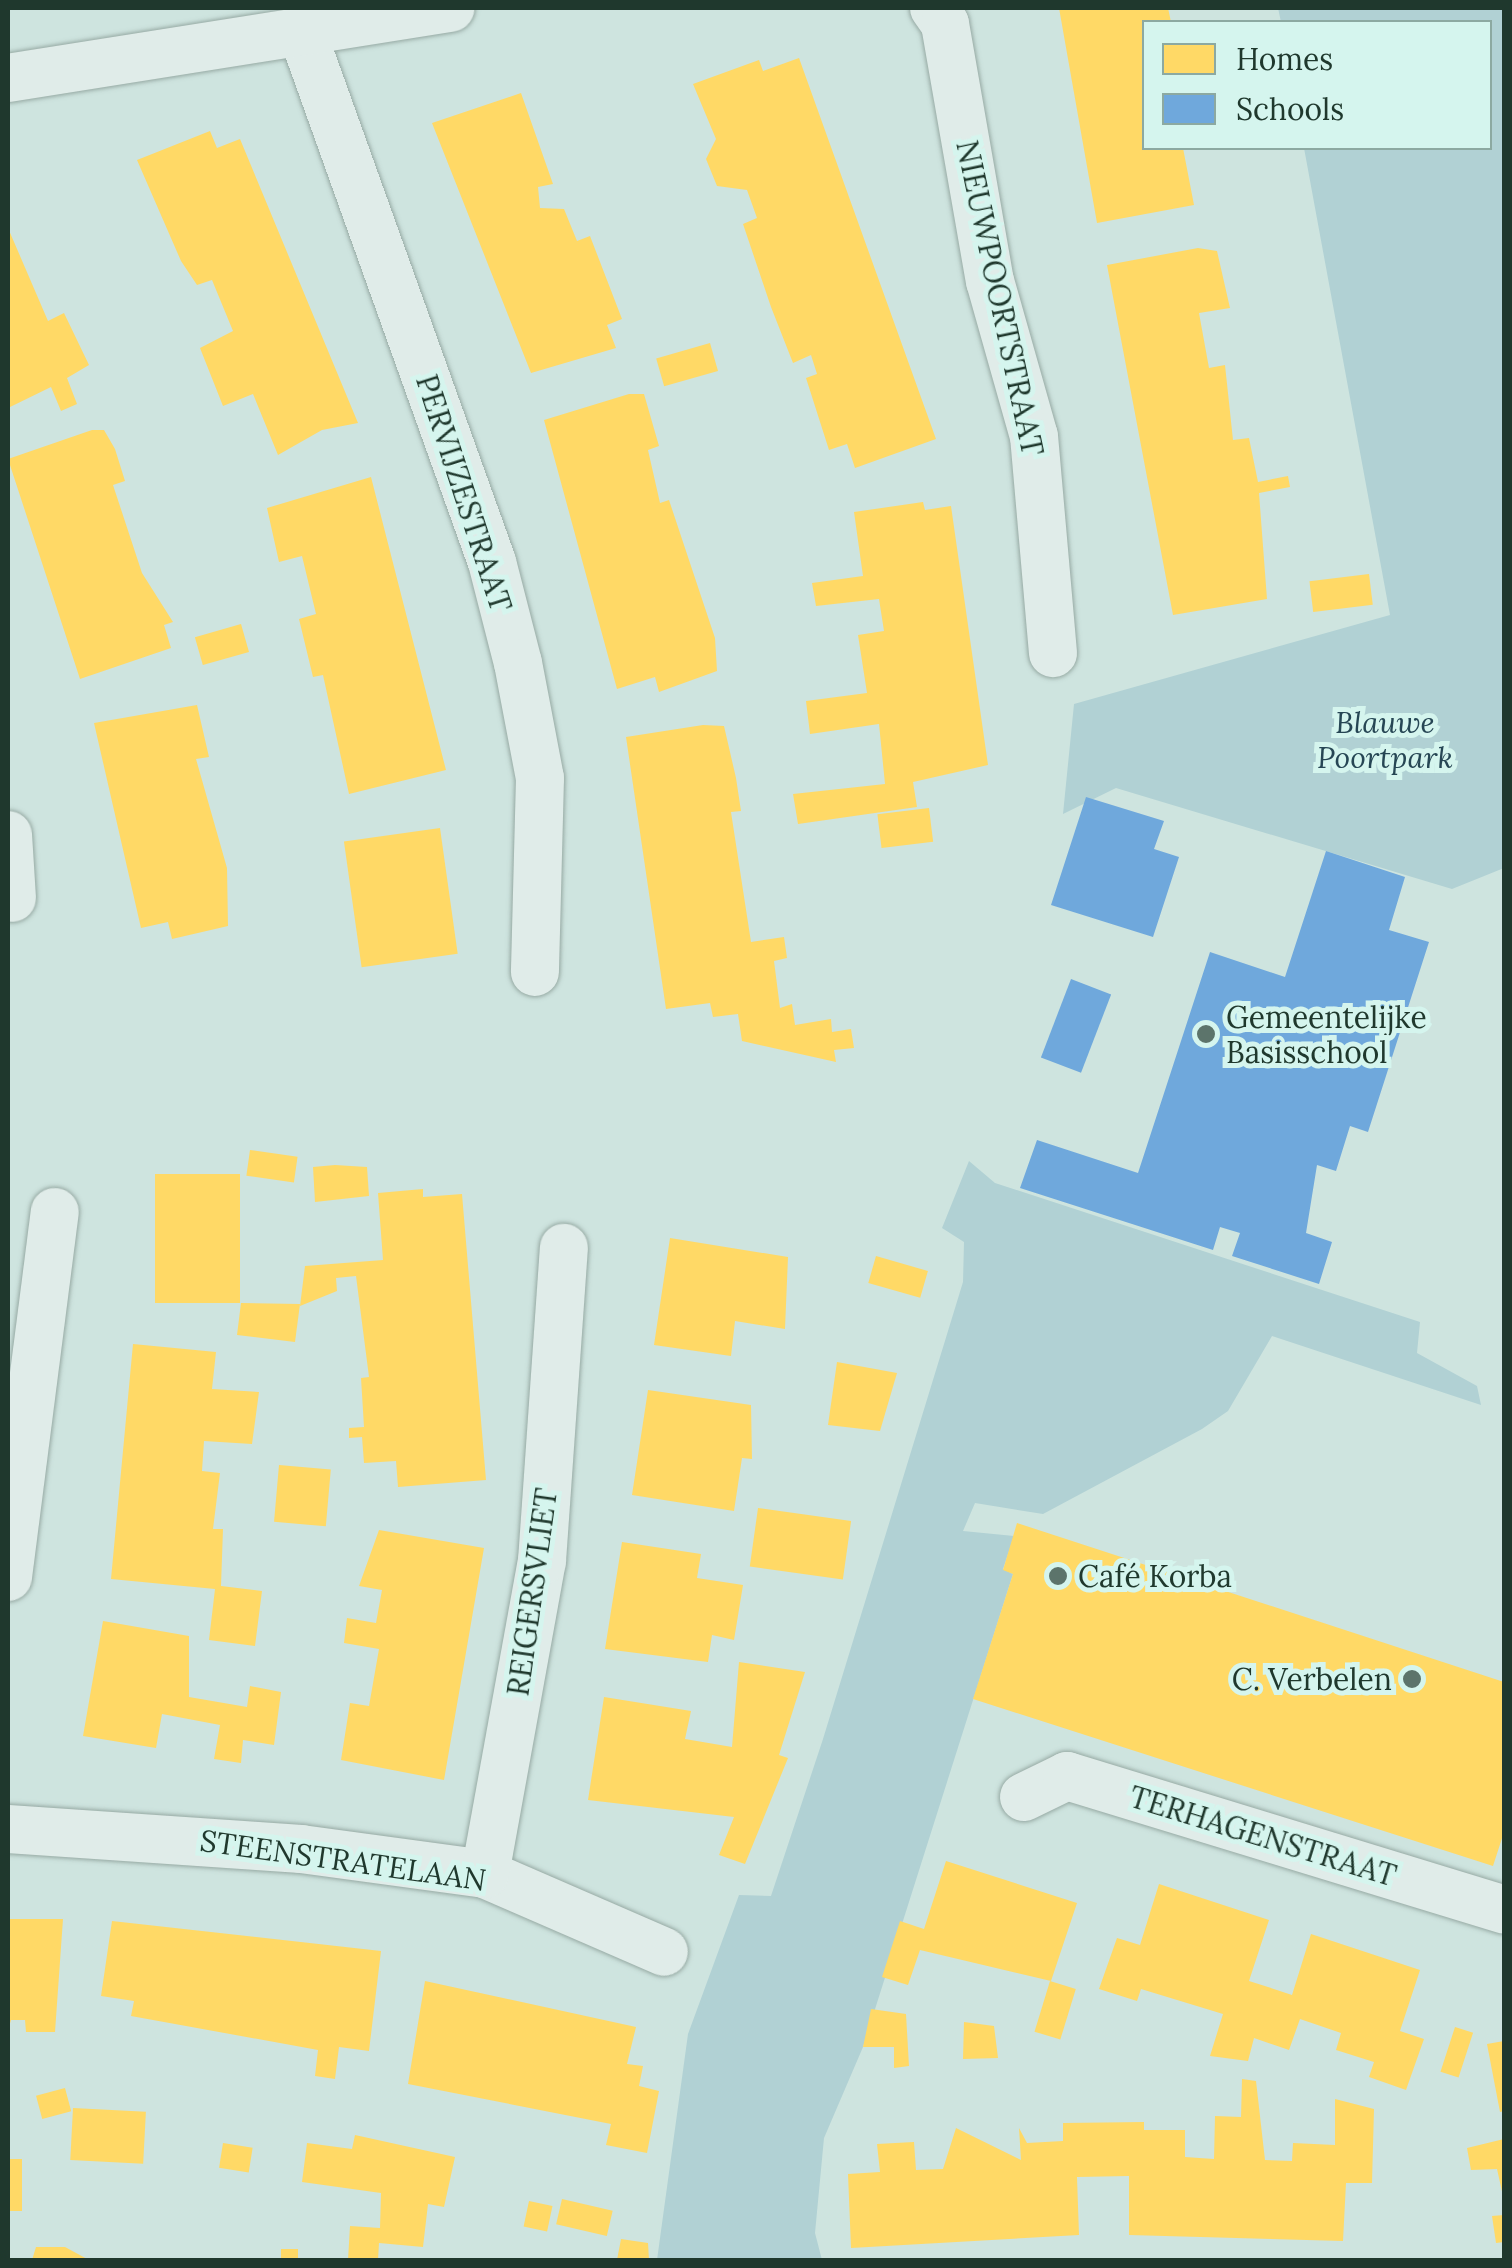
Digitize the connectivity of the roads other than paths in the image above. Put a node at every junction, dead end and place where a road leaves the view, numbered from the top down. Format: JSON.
{"nodes":[{"id":1,"x":450,"y":8,"type":"edge"},
{"id":2,"x":934,"y":8,"type":"edge"},
{"id":3,"x":302,"y":32,"type":"junction"},
{"id":4,"x":8,"y":78,"type":"edge"},
{"id":5,"x":1053,"y":653,"type":"dead end"},
{"id":6,"x":8,"y":836,"type":"edge"},
{"id":7,"x":12,"y":898,"type":"dead end"},
{"id":8,"x":534,"y":972,"type":"dead end"},
{"id":9,"x":55,"y":1212,"type":"dead end"},
{"id":10,"x":564,"y":1248,"type":"dead end"},
{"id":11,"x":8,"y":1577,"type":"edge"},
{"id":12,"x":1024,"y":1797,"type":"dead end"},
{"id":13,"x":8,"y":1829,"type":"edge"},
{"id":14,"x":485,"y":1874,"type":"junction"},
{"id":15,"x":1504,"y":1910,"type":"edge"},
{"id":16,"x":664,"y":1952,"type":"dead end"}],
"edges":[{"from":1,"to":3,"type":"street"},
{"from":2,"to":5,"type":"street","name":"NIEUWPOORTSTRAAT"},
{"from":3,"to":4,"type":"street"},
{"from":3,"to":8,"type":"street","name":"PERVIJZESTRAAT"},
{"from":6,"to":7,"type":"street"},
{"from":9,"to":11,"type":"street"},
{"from":10,"to":14,"type":"street","name":"REIGERSVLIET"},
{"from":12,"to":15,"type":"street","name":"TERHAGENSTRAAT"},
{"from":13,"to":14,"type":"street","name":"STEENSTRATELAAN"},
{"from":14,"to":16,"type":"street","name":"STEENSTRATELAAN"}]}
